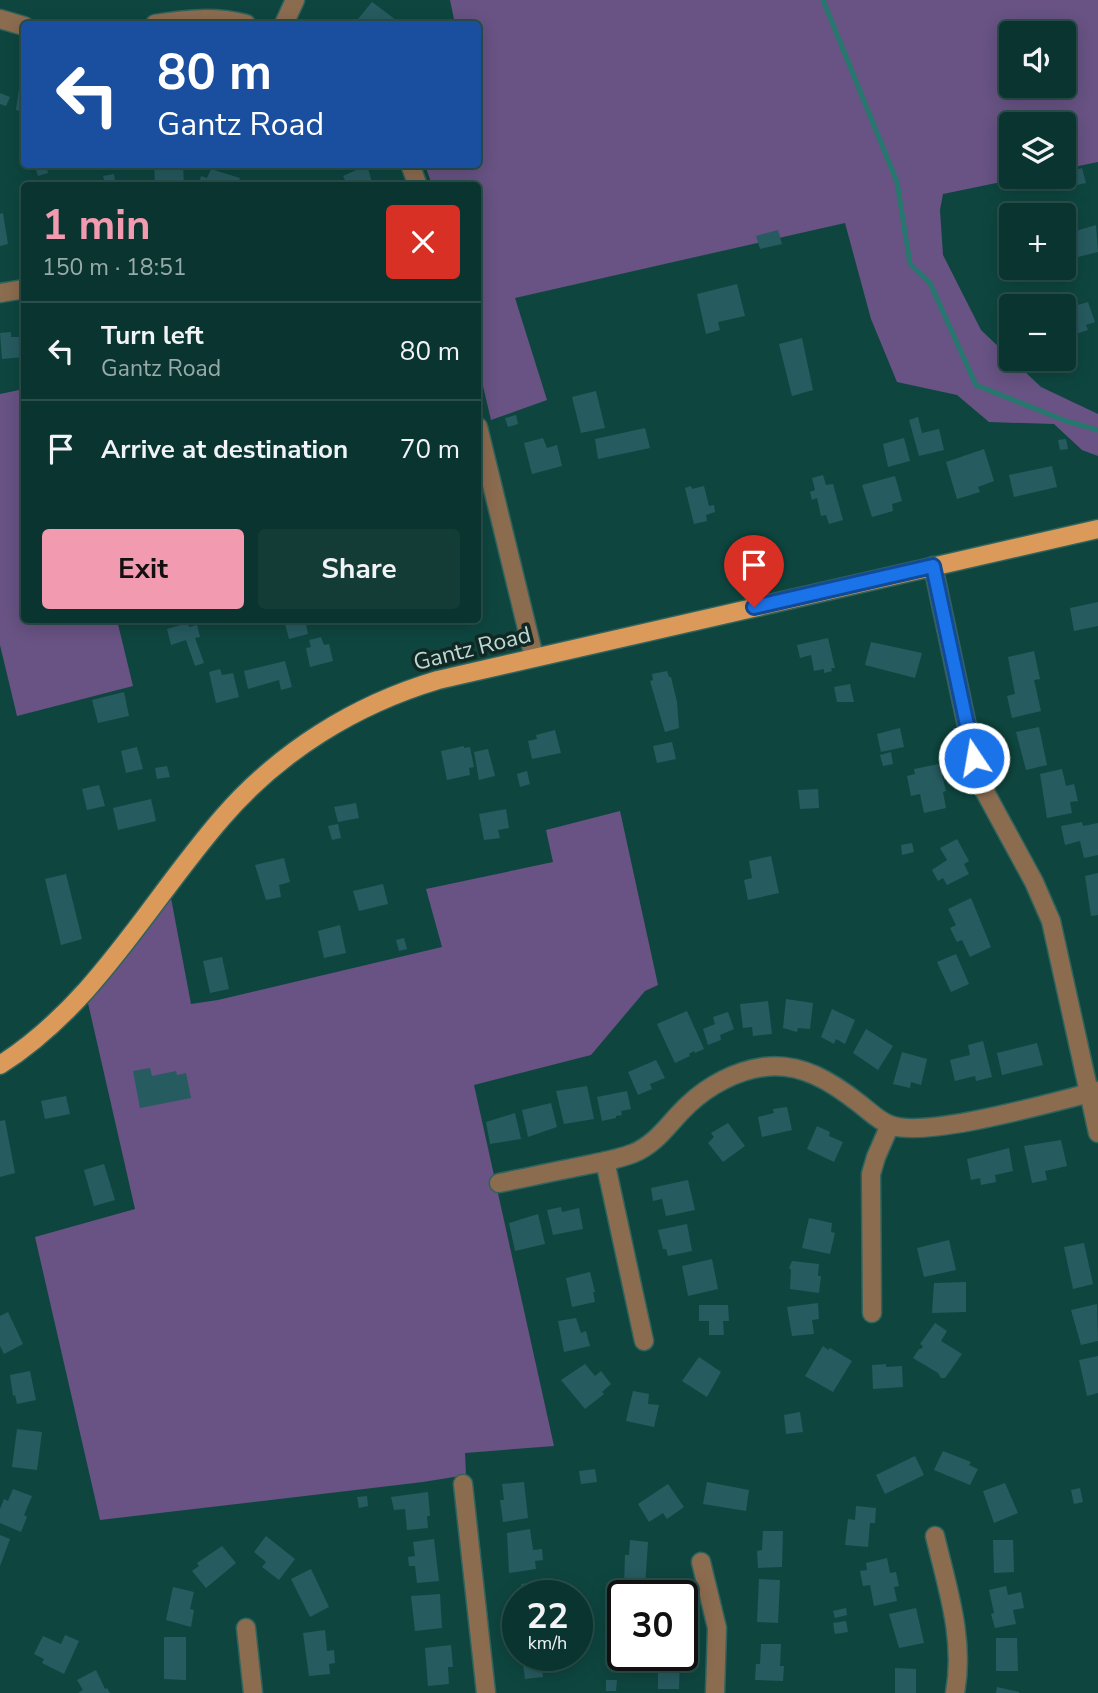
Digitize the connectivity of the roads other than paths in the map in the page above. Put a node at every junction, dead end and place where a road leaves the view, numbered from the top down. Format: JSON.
{"nodes":[{"id":1,"x":295,"y":0,"type":"edge"},
{"id":2,"x":0,"y":19,"type":"edge"},
{"id":3,"x":172,"y":21,"type":"edge"},
{"id":4,"x":233,"y":21,"type":"edge"},
{"id":5,"x":285,"y":21,"type":"edge"},
{"id":6,"x":21,"y":25,"type":"edge"},
{"id":7,"x":21,"y":290,"type":"edge"},
{"id":8,"x":0,"y":293,"type":"edge"},
{"id":9,"x":481,"y":439,"type":"edge"},
{"id":10,"x":1098,"y":529,"type":"edge"},
{"id":11,"x":933,"y":566,"type":"junction"},
{"id":12,"x":534,"y":657,"type":"junction"},
{"id":13,"x":0,"y":1065,"type":"edge"},
{"id":14,"x":1093,"y":1092,"type":"edge"},
{"id":15,"x":890,"y":1125,"type":"junction"},
{"id":16,"x":1098,"y":1133,"type":"edge"},
{"id":17,"x":605,"y":1161,"type":"junction"},
{"id":18,"x":499,"y":1183,"type":"dead end"},
{"id":19,"x":872,"y":1313,"type":"dead end"},
{"id":20,"x":643,"y":1341,"type":"dead end"},
{"id":21,"x":463,"y":1484,"type":"dead end"},
{"id":22,"x":935,"y":1536,"type":"dead end"},
{"id":23,"x":701,"y":1562,"type":"dead end"},
{"id":24,"x":246,"y":1628,"type":"dead end"},
{"id":25,"x":253,"y":1693,"type":"edge"},
{"id":26,"x":486,"y":1693,"type":"edge"},
{"id":27,"x":715,"y":1693,"type":"edge"},
{"id":28,"x":955,"y":1693,"type":"edge"}],
"edges":[{"from":1,"to":5,"type":"street"},
{"from":2,"to":6,"type":"street"},
{"from":3,"to":4,"type":"street"},
{"from":7,"to":8,"type":"street"},
{"from":9,"to":12,"type":"street"},
{"from":10,"to":11,"type":"main road","name":"Gantz Road"},
{"from":11,"to":12,"type":"main road","name":"Gantz Road"},
{"from":11,"to":14,"type":"street"},
{"from":12,"to":13,"type":"main road","name":"Gantz Road"},
{"from":14,"to":15,"type":"street"},
{"from":14,"to":16,"type":"street"},
{"from":15,"to":17,"type":"street"},
{"from":15,"to":19,"type":"street"},
{"from":17,"to":18,"type":"street"},
{"from":17,"to":20,"type":"street"},
{"from":21,"to":26,"type":"street"},
{"from":22,"to":28,"type":"street"},
{"from":23,"to":27,"type":"street"},
{"from":24,"to":25,"type":"street"}]}
